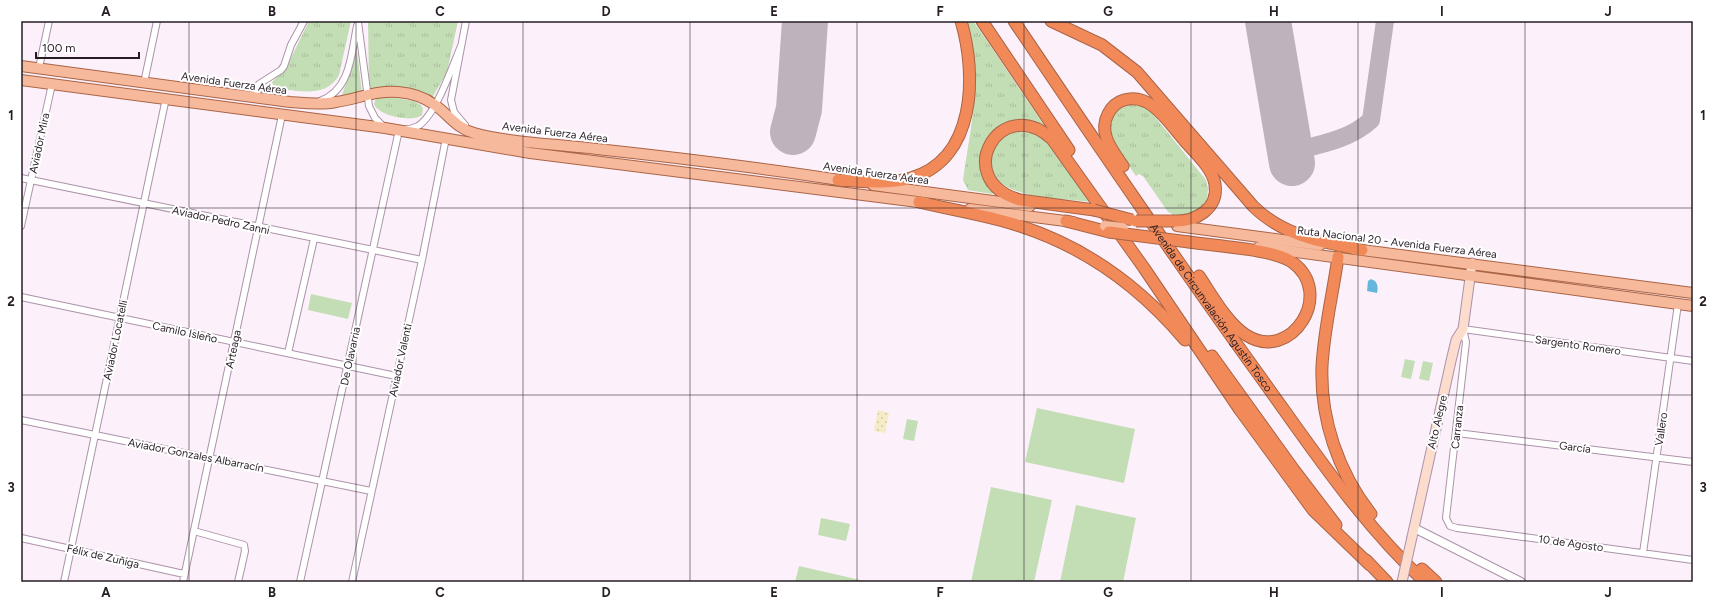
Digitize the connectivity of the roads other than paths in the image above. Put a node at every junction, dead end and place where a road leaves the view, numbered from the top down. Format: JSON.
{"nodes":[{"id":1,"x":49,"y":21,"type":"edge"},
{"id":2,"x":157,"y":21,"type":"edge"},
{"id":3,"x":304,"y":21,"type":"edge"},
{"id":4,"x":358,"y":21,"type":"edge"},
{"id":5,"x":466,"y":21,"type":"edge"},
{"id":6,"x":961,"y":21,"type":"edge"},
{"id":7,"x":982,"y":21,"type":"edge"},
{"id":8,"x":1014,"y":21,"type":"edge"},
{"id":9,"x":1051,"y":21,"type":"edge"},
{"id":10,"x":461,"y":46,"type":"junction"},
{"id":11,"x":21,"y":66,"type":"edge"},
{"id":12,"x":39,"y":68,"type":"junction"},
{"id":13,"x":21,"y":80,"type":"edge"},
{"id":14,"x":144,"y":83,"type":"junction"},
{"id":15,"x":52,"y":84,"type":"junction"},
{"id":16,"x":367,"y":94,"type":"junction"},
{"id":17,"x":166,"y":98,"type":"junction"},
{"id":18,"x":256,"y":98,"type":"junction"},
{"id":19,"x":313,"y":104,"type":"junction"},
{"id":20,"x":435,"y":105,"type":"junction"},
{"id":21,"x":282,"y":115,"type":"junction"},
{"id":22,"x":386,"y":128,"type":"junction"},
{"id":23,"x":399,"y":130,"type":"junction"},
{"id":24,"x":474,"y":133,"type":"junction"},
{"id":25,"x":446,"y":138,"type":"junction"},
{"id":26,"x":702,"y":162,"type":"junction"},
{"id":27,"x":700,"y":174,"type":"junction"},
{"id":28,"x":21,"y":178,"type":"edge"},
{"id":29,"x":31,"y":180,"type":"junction"},
{"id":30,"x":838,"y":180,"type":"junction"},
{"id":31,"x":919,"y":202,"type":"junction"},
{"id":32,"x":144,"y":204,"type":"junction"},
{"id":33,"x":1095,"y":212,"type":"junction"},
{"id":34,"x":1066,"y":221,"type":"joint"},
{"id":35,"x":1176,"y":224,"type":"junction"},
{"id":36,"x":21,"y":226,"type":"edge"},
{"id":37,"x":258,"y":227,"type":"junction"},
{"id":38,"x":1156,"y":228,"type":"junction"},
{"id":39,"x":314,"y":239,"type":"junction"},
{"id":40,"x":1187,"y":240,"type":"junction"},
{"id":41,"x":374,"y":250,"type":"junction"},
{"id":42,"x":1362,"y":250,"type":"junction"},
{"id":43,"x":1338,"y":257,"type":"junction"},
{"id":44,"x":422,"y":260,"type":"junction"},
{"id":45,"x":1472,"y":264,"type":"junction"},
{"id":46,"x":1470,"y":276,"type":"junction"},
{"id":47,"x":1693,"y":293,"type":"edge"},
{"id":48,"x":21,"y":297,"type":"edge"},
{"id":49,"x":1678,"y":304,"type":"junction"},
{"id":50,"x":1693,"y":306,"type":"edge"},
{"id":51,"x":120,"y":318,"type":"junction"},
{"id":52,"x":1463,"y":329,"type":"junction"},
{"id":53,"x":234,"y":342,"type":"junction"},
{"id":54,"x":288,"y":353,"type":"junction"},
{"id":55,"x":1670,"y":358,"type":"junction"},
{"id":56,"x":1693,"y":361,"type":"edge"},
{"id":57,"x":348,"y":366,"type":"junction"},
{"id":58,"x":396,"y":376,"type":"junction"},
{"id":59,"x":1240,"y":410,"type":"junction"},
{"id":60,"x":21,"y":420,"type":"edge"},
{"id":61,"x":1457,"y":433,"type":"junction"},
{"id":62,"x":95,"y":435,"type":"junction"},
{"id":63,"x":210,"y":458,"type":"junction"},
{"id":64,"x":1657,"y":458,"type":"junction"},
{"id":65,"x":1693,"y":462,"type":"edge"},
{"id":66,"x":324,"y":481,"type":"junction"},
{"id":67,"x":371,"y":491,"type":"junction"},
{"id":68,"x":1450,"y":526,"type":"joint"},
{"id":69,"x":1414,"y":528,"type":"junction"},
{"id":70,"x":194,"y":531,"type":"junction"},
{"id":71,"x":21,"y":538,"type":"edge"},
{"id":72,"x":71,"y":548,"type":"junction"},
{"id":73,"x":1644,"y":553,"type":"junction"},
{"id":74,"x":1693,"y":560,"type":"edge"},
{"id":75,"x":1370,"y":565,"type":"junction"},
{"id":76,"x":184,"y":574,"type":"junction"},
{"id":77,"x":64,"y":582,"type":"edge"},
{"id":78,"x":182,"y":582,"type":"edge"},
{"id":79,"x":238,"y":582,"type":"edge"},
{"id":80,"x":300,"y":582,"type":"edge"},
{"id":81,"x":352,"y":582,"type":"edge"},
{"id":82,"x":1387,"y":582,"type":"edge"},
{"id":83,"x":1402,"y":582,"type":"edge"},
{"id":84,"x":1425,"y":582,"type":"edge"},
{"id":85,"x":1436,"y":582,"type":"edge"},
{"id":86,"x":1521,"y":582,"type":"edge"}],
"edges":[{"from":1,"to":12,"type":"street"},
{"from":2,"to":14,"type":"street"},
{"from":3,"to":18,"type":"street"},
{"from":4,"to":16,"type":"street"},
{"from":4,"to":19,"type":"street"},
{"from":5,"to":10,"type":"street"},
{"from":6,"to":30,"type":"highway"},
{"from":7,"to":75,"type":"highway"},
{"from":8,"to":38,"type":"highway","name":"Avenida de Circunvalación Agustín Tosco"},
{"from":9,"to":42,"type":"highway"},
{"from":10,"to":20,"type":"street"},
{"from":10,"to":24,"type":"street"},
{"from":11,"to":12,"type":"main road","name":"Avenida Fuerza Aérea"},
{"from":12,"to":14,"type":"main road","name":"Avenida Fuerza Aérea"},
{"from":13,"to":15,"type":"main road","name":"Avenida Fuerza Aérea"},
{"from":14,"to":18,"type":"main road","name":"Avenida Fuerza Aérea"},
{"from":15,"to":17,"type":"main road","name":"Avenida Fuerza Aérea"},
{"from":15,"to":29,"type":"street","name":"Aviador Mira"},
{"from":16,"to":19,"type":"main road","name":"Avenida Fuerza Aérea"},
{"from":16,"to":20,"type":"main road","name":"Avenida Fuerza Aérea"},
{"from":16,"to":22,"type":"street"},
{"from":17,"to":21,"type":"main road","name":"Avenida Fuerza Aérea"},
{"from":17,"to":32,"type":"street","name":"Aviador Locatelli"},
{"from":18,"to":19,"type":"main road","name":"Avenida Fuerza Aérea"},
{"from":20,"to":23,"type":"street"},
{"from":20,"to":24,"type":"main road","name":"Avenida Fuerza Aérea"},
{"from":21,"to":22,"type":"main road","name":"Avenida Fuerza Aérea"},
{"from":21,"to":37,"type":"street","name":"Arteaga"},
{"from":22,"to":23,"type":"main road","name":"Avenida Fuerza Aérea"},
{"from":23,"to":25,"type":"main road","name":"Avenida Fuerza Aérea"},
{"from":23,"to":41,"type":"street","name":"De Olavarria"},
{"from":24,"to":26,"type":"main road","name":"Avenida Fuerza Aérea"},
{"from":25,"to":27,"type":"main road","name":"Avenida Fuerza Aérea"},
{"from":25,"to":44,"type":"street","name":"Aviador Valenti"},
{"from":26,"to":27,"type":"main road"},
{"from":26,"to":30,"type":"main road","name":"Avenida Fuerza Aérea"},
{"from":27,"to":31,"type":"main road","name":"Avenida Fuerza Aérea"},
{"from":28,"to":29,"type":"street","name":"Aviador Pedro Zanni"},
{"from":29,"to":32,"type":"street","name":"Aviador Pedro Zanni"},
{"from":29,"to":36,"type":"street","name":"Aviador Mira"},
{"from":30,"to":33,"type":"main road","name":"Avenida Fuerza Aérea"},
{"from":31,"to":34,"type":"main road","name":"Avenida Fuerza Aérea"},
{"from":31,"to":59,"type":"highway"},
{"from":32,"to":37,"type":"street","name":"Aviador Pedro Zanni"},
{"from":32,"to":51,"type":"street","name":"Aviador Locatelli"},
{"from":33,"to":35,"type":"highway","bridge":true},
{"from":33,"to":59,"type":"highway"},
{"from":34,"to":40,"type":"highway","bridge":true},
{"from":35,"to":38,"type":"highway"},
{"from":35,"to":42,"type":"main road","name":"Ruta Nacional 20 - Avenida Fuerza Aérea"},
{"from":37,"to":39,"type":"street","name":"Aviador Pedro Zanni"},
{"from":37,"to":53,"type":"street","name":"Arteaga"},
{"from":38,"to":40,"type":"highway"},
{"from":38,"to":84,"type":"highway","name":"Avenida de Circunvalación Agustín Tosco"},
{"from":39,"to":41,"type":"street","name":"Aviador Pedro Zanni"},
{"from":39,"to":54,"type":"street"},
{"from":40,"to":43,"type":"main road","name":"Ruta Nacional 20 - Avenida Fuerza Aérea"},
{"from":41,"to":44,"type":"street","name":"Aviador Pedro Zanni"},
{"from":41,"to":57,"type":"street","name":"De Olavarria"},
{"from":42,"to":45,"type":"main road","name":"Ruta Nacional 20 - Avenida Fuerza Aérea"},
{"from":43,"to":46,"type":"main road","name":"Ruta Nacional 20 - Avenida Fuerza Aérea"},
{"from":43,"to":85,"type":"highway"},
{"from":44,"to":58,"type":"street","name":"Aviador Valenti"},
{"from":45,"to":46,"type":"main road","name":"Alto Alegre"},
{"from":45,"to":47,"type":"main road","name":"Ruta Nacional 20 - Avenida Fuerza Aérea"},
{"from":46,"to":49,"type":"main road","name":"Ruta Nacional 20 - Avenida Fuerza Aérea"},
{"from":46,"to":52,"type":"main road","name":"Alto Alegre"},
{"from":48,"to":51,"type":"street","name":"Camilo Isleño"},
{"from":49,"to":50,"type":"main road","name":"Ruta Nacional 20 - Avenida Fuerza Aérea"},
{"from":49,"to":55,"type":"street","name":"Vallero"},
{"from":51,"to":53,"type":"street","name":"Camilo Isleño"},
{"from":51,"to":62,"type":"street","name":"Aviador Locatelli"},
{"from":52,"to":55,"type":"street","name":"Sargento Romero"},
{"from":52,"to":61,"type":"street","name":"Carranza"},
{"from":52,"to":69,"type":"main road","name":"Alto Alegre"},
{"from":53,"to":54,"type":"street","name":"Camilo Isleño"},
{"from":53,"to":63,"type":"street","name":"Arteaga"},
{"from":54,"to":57,"type":"street","name":"Camilo Isleño"},
{"from":55,"to":56,"type":"street","name":"Sargento Romero"},
{"from":55,"to":64,"type":"street","name":"Vallero"},
{"from":57,"to":58,"type":"street","name":"Camilo Isleño"},
{"from":57,"to":66,"type":"street","name":"De Olavarria"},
{"from":58,"to":67,"type":"street","name":"Aviador Valenti"},
{"from":59,"to":75,"type":"highway"},
{"from":60,"to":62,"type":"street","name":"Aviador Gonzales Albarracín"},
{"from":61,"to":64,"type":"street","name":"García"},
{"from":61,"to":68,"type":"street","name":"Carranza"},
{"from":62,"to":63,"type":"street","name":"Aviador Gonzales Albarracín"},
{"from":62,"to":72,"type":"street","name":"Aviador Locatelli"},
{"from":63,"to":66,"type":"street","name":"Aviador Gonzales Albarracín"},
{"from":63,"to":70,"type":"street","name":"Arteaga"},
{"from":64,"to":65,"type":"street","name":"García"},
{"from":64,"to":73,"type":"street","name":"Vallero"},
{"from":66,"to":67,"type":"street","name":"Aviador Gonzales Albarracín"},
{"from":66,"to":80,"type":"street","name":"De Olavarria"},
{"from":67,"to":81,"type":"street","name":"Aviador Valenti"},
{"from":68,"to":73,"type":"street","name":"10 de Agosto"},
{"from":69,"to":83,"type":"main road","name":"Alto Alegre","bridge":true},
{"from":69,"to":86,"type":"street"},
{"from":70,"to":76,"type":"street","name":"Arteaga"},
{"from":70,"to":79,"type":"street"},
{"from":71,"to":72,"type":"street","name":"Félix de Zuñiga"},
{"from":72,"to":76,"type":"street","name":"Félix de Zuñiga"},
{"from":72,"to":77,"type":"street","name":"Aviador Locatelli"},
{"from":73,"to":74,"type":"street","name":"10 de Agosto"},
{"from":75,"to":82,"type":"highway"},
{"from":76,"to":78,"type":"street","name":"Arteaga"}]}
